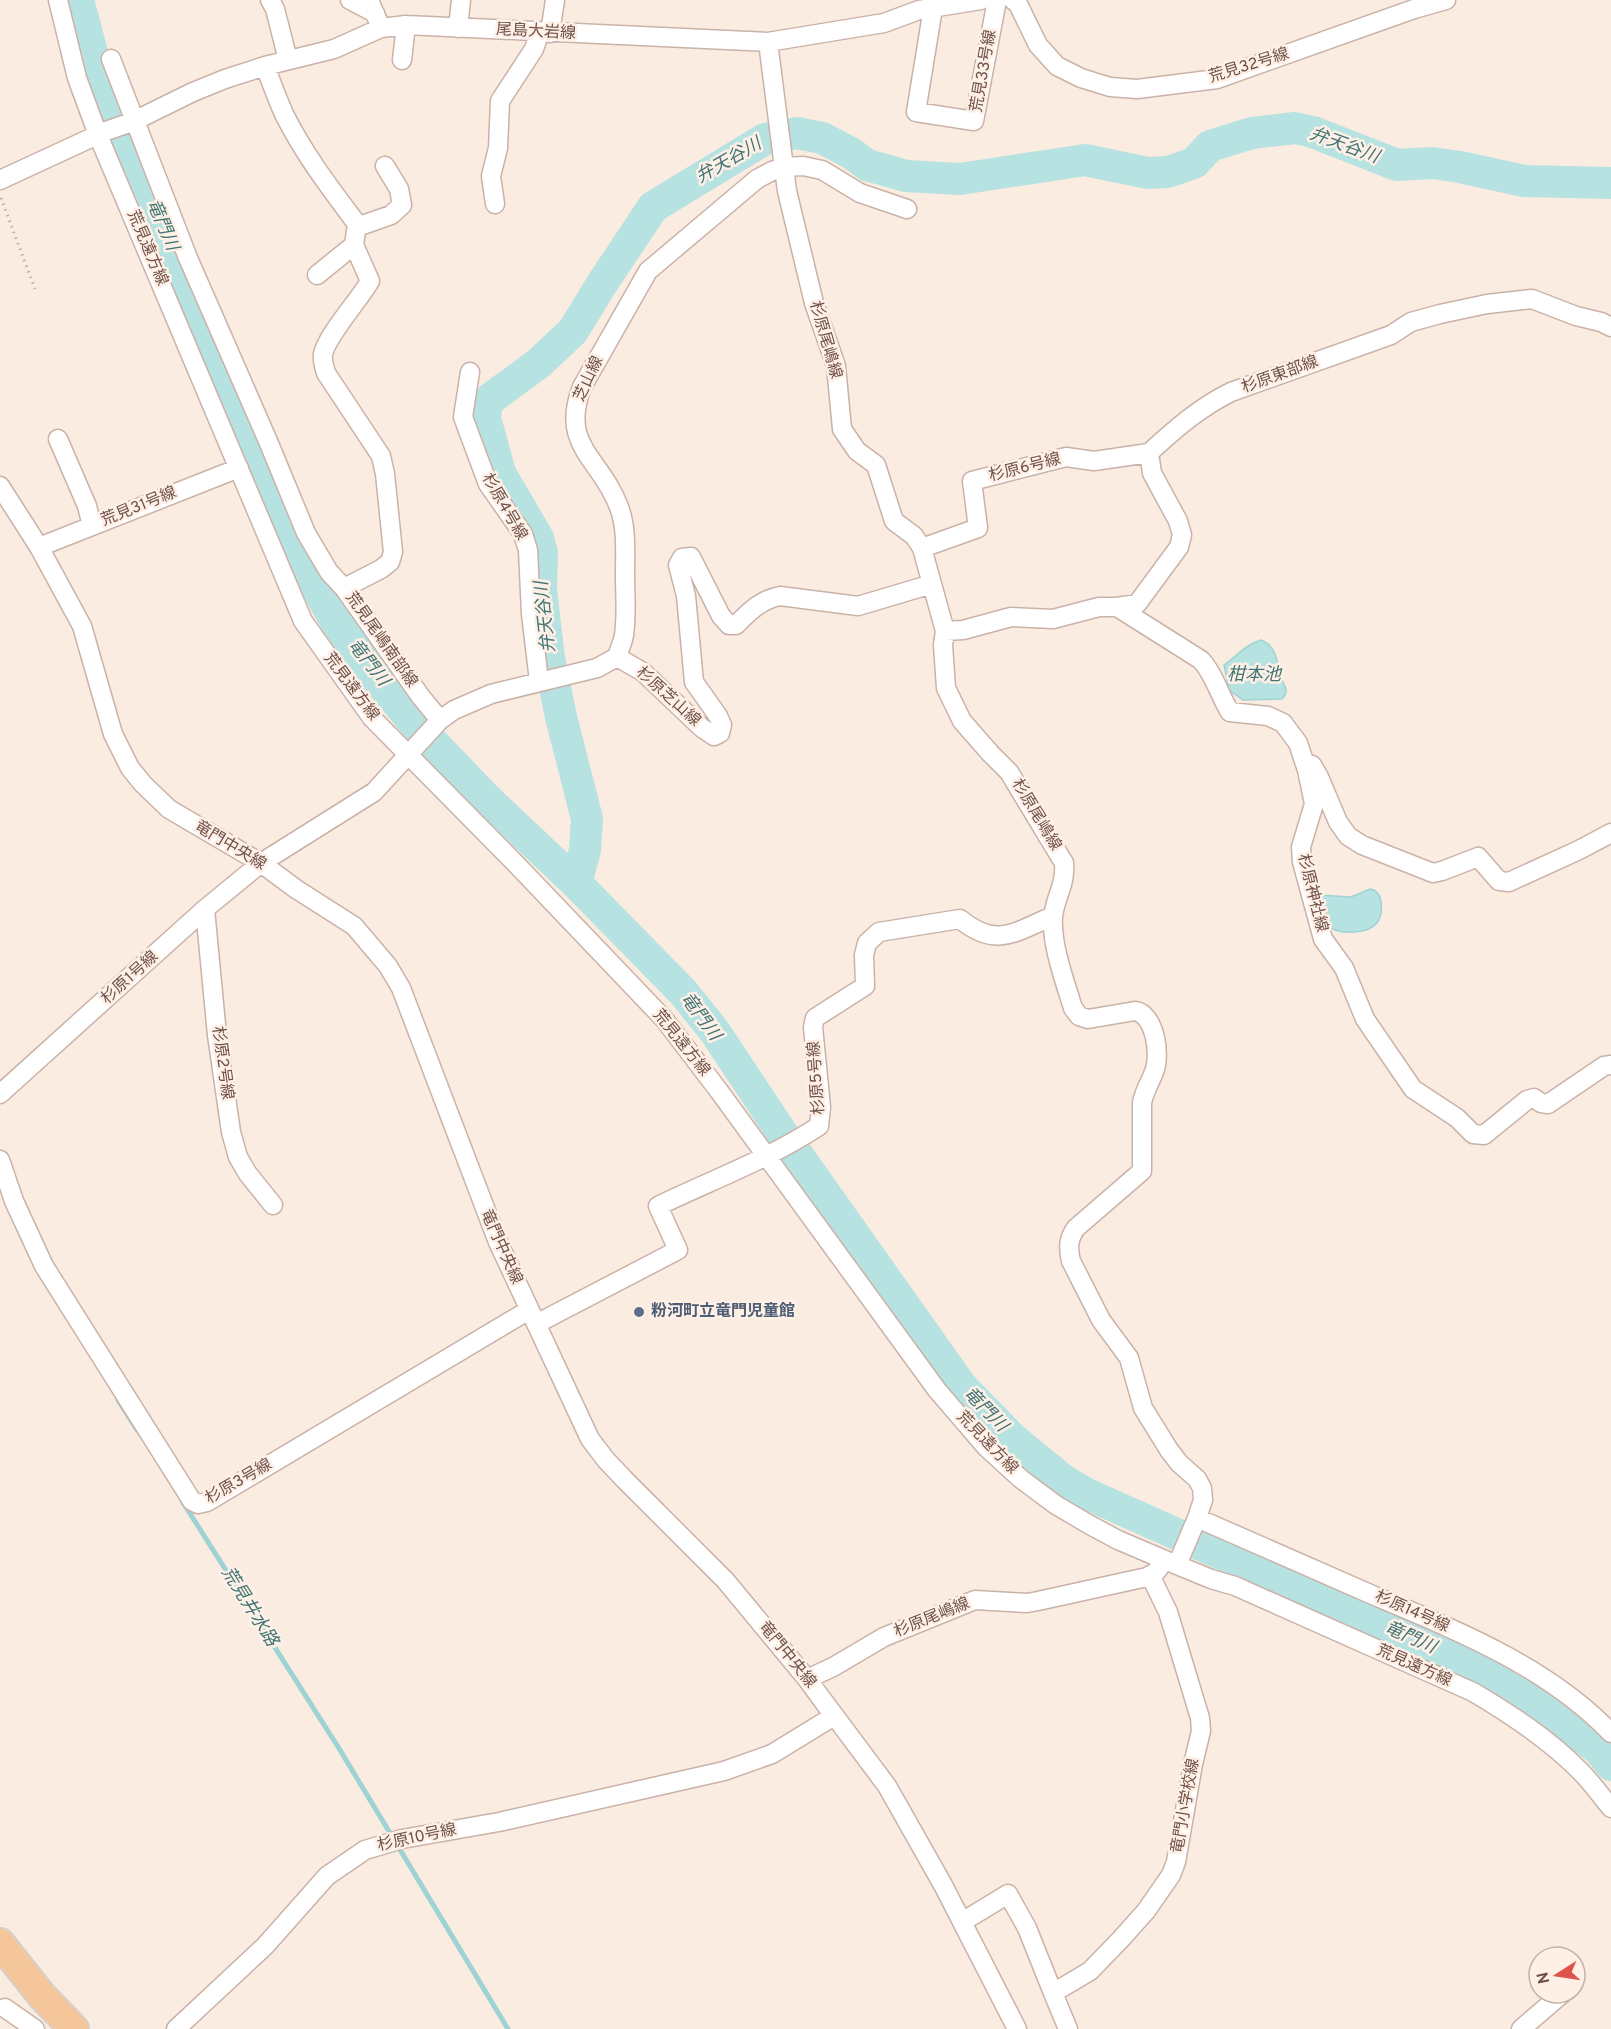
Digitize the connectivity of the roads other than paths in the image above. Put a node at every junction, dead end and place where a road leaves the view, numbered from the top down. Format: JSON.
{"nodes":[{"id":1,"x":58,"y":0,"type":"edge"},
{"id":2,"x":270,"y":0,"type":"edge"},
{"id":3,"x":350,"y":0,"type":"edge"},
{"id":4,"x":461,"y":0,"type":"edge"},
{"id":5,"x":555,"y":0,"type":"edge"},
{"id":6,"x":981,"y":0,"type":"edge"},
{"id":7,"x":997,"y":0,"type":"edge"},
{"id":8,"x":1013,"y":0,"type":"edge"},
{"id":9,"x":1446,"y":0,"type":"edge"},
{"id":10,"x":933,"y":8,"type":"junction"},
{"id":11,"x":375,"y":14,"type":"edge"},
{"id":12,"x":406,"y":25,"type":"junction"},
{"id":13,"x":458,"y":28,"type":"junction"},
{"id":14,"x":545,"y":32,"type":"junction"},
{"id":15,"x":768,"y":42,"type":"junction"},
{"id":16,"x":111,"y":58,"type":"dead end"},
{"id":17,"x":288,"y":60,"type":"junction"},
{"id":18,"x":402,"y":60,"type":"dead end"},
{"id":19,"x":265,"y":66,"type":"junction"},
{"id":20,"x":133,"y":121,"type":"junction"},
{"id":21,"x":102,"y":133,"type":"junction"},
{"id":22,"x":783,"y":160,"type":"junction"},
{"id":23,"x":385,"y":166,"type":"dead end"},
{"id":24,"x":0,"y":180,"type":"edge"},
{"id":25,"x":495,"y":204,"type":"dead end"},
{"id":26,"x":907,"y":209,"type":"dead end"},
{"id":27,"x":355,"y":236,"type":"junction"},
{"id":28,"x":317,"y":275,"type":"dead end"},
{"id":29,"x":1611,"y":327,"type":"edge"},
{"id":30,"x":470,"y":372,"type":"dead end"},
{"id":31,"x":58,"y":439,"type":"dead end"},
{"id":32,"x":1149,"y":453,"type":"junction"},
{"id":33,"x":239,"y":468,"type":"junction"},
{"id":34,"x":0,"y":486,"type":"edge"},
{"id":35,"x":92,"y":526,"type":"junction"},
{"id":36,"x":39,"y":547,"type":"junction"},
{"id":37,"x":922,"y":548,"type":"junction"},
{"id":38,"x":932,"y":584,"type":"junction"},
{"id":39,"x":344,"y":588,"type":"junction"},
{"id":40,"x":1117,"y":607,"type":"junction"},
{"id":41,"x":945,"y":631,"type":"junction"},
{"id":42,"x":617,"y":657,"type":"junction"},
{"id":43,"x":541,"y":681,"type":"junction"},
{"id":44,"x":440,"y":721,"type":"junction"},
{"id":45,"x":1299,"y":743,"type":"junction"},
{"id":46,"x":413,"y":751,"type":"junction"},
{"id":47,"x":1611,"y":833,"type":"edge"},
{"id":48,"x":261,"y":863,"type":"junction"},
{"id":49,"x":205,"y":909,"type":"junction"},
{"id":50,"x":1053,"y":916,"type":"junction"},
{"id":51,"x":1611,"y":1066,"type":"edge"},
{"id":52,"x":0,"y":1094,"type":"edge"},
{"id":53,"x":770,"y":1155,"type":"junction"},
{"id":54,"x":0,"y":1160,"type":"edge"},
{"id":55,"x":273,"y":1205,"type":"dead end"},
{"id":56,"x":533,"y":1317,"type":"junction"},
{"id":57,"x":1197,"y":1519,"type":"junction"},
{"id":58,"x":1174,"y":1561,"type":"junction"},
{"id":59,"x":1150,"y":1575,"type":"junction"},
{"id":60,"x":807,"y":1679,"type":"junction"},
{"id":61,"x":834,"y":1716,"type":"junction"},
{"id":62,"x":1611,"y":1733,"type":"edge"},
{"id":63,"x":1611,"y":1808,"type":"edge"},
{"id":64,"x":962,"y":1922,"type":"junction"},
{"id":65,"x":0,"y":1943,"type":"edge"},
{"id":66,"x":1053,"y":1993,"type":"junction"},
{"id":67,"x":1549,"y":2005,"type":"edge"},
{"id":68,"x":5,"y":2008,"type":"dead end"},
{"id":69,"x":35,"y":2029,"type":"edge"},
{"id":70,"x":74,"y":2029,"type":"edge"},
{"id":71,"x":176,"y":2029,"type":"edge"},
{"id":72,"x":1017,"y":2029,"type":"edge"},
{"id":73,"x":1068,"y":2029,"type":"edge"},
{"id":74,"x":1521,"y":2029,"type":"edge"}],
"edges":[{"from":1,"to":21,"type":"street","name":"荒見遠方線"},
{"from":2,"to":17,"type":"street"},
{"from":3,"to":11,"type":"street"},
{"from":4,"to":13,"type":"street"},
{"from":5,"to":14,"type":"street"},
{"from":6,"to":10,"type":"street","name":"尾島大岩線"},
{"from":7,"to":10,"type":"street","name":"荒見33号線"},
{"from":8,"to":9,"type":"street","name":"荒見32号線"},
{"from":10,"to":15,"type":"street","name":"尾島大岩線"},
{"from":11,"to":12,"type":"street","name":"尾島大岩線"},
{"from":11,"to":17,"type":"street","name":"尾島大岩線"},
{"from":12,"to":13,"type":"street","name":"尾島大岩線"},
{"from":12,"to":18,"type":"street"},
{"from":13,"to":14,"type":"street","name":"尾島大岩線"},
{"from":14,"to":15,"type":"street","name":"尾島大岩線"},
{"from":14,"to":25,"type":"street"},
{"from":15,"to":22,"type":"street","name":"杉原尾嶋線"},
{"from":16,"to":20,"type":"street"},
{"from":17,"to":19,"type":"street","name":"尾島大岩線"},
{"from":19,"to":20,"type":"street","name":"尾島大岩線"},
{"from":19,"to":27,"type":"street","name":"荒見尾嶋南部線"},
{"from":20,"to":21,"type":"street","name":"尾島大岩線"},
{"from":20,"to":39,"type":"street"},
{"from":21,"to":24,"type":"street","name":"尾島大岩線"},
{"from":21,"to":33,"type":"street","name":"荒見遠方線"},
{"from":22,"to":26,"type":"street"},
{"from":22,"to":37,"type":"street","name":"杉原尾嶋線"},
{"from":22,"to":42,"type":"street","name":"芝山線"},
{"from":23,"to":27,"type":"street"},
{"from":27,"to":28,"type":"street"},
{"from":27,"to":39,"type":"street","name":"荒見尾嶋南部線"},
{"from":29,"to":32,"type":"street","name":"杉原東部線"},
{"from":30,"to":43,"type":"street","name":"杉原4号線"},
{"from":31,"to":35,"type":"street"},
{"from":32,"to":37,"type":"street","name":"杉原6号線"},
{"from":32,"to":40,"type":"street"},
{"from":33,"to":35,"type":"street","name":"荒見31号線"},
{"from":33,"to":46,"type":"street","name":"荒見遠方線"},
{"from":34,"to":36,"type":"street","name":"竜門中央線"},
{"from":35,"to":36,"type":"street","name":"荒見31号線"},
{"from":36,"to":48,"type":"street","name":"竜門中央線"},
{"from":37,"to":38,"type":"street","name":"杉原尾嶋線"},
{"from":38,"to":41,"type":"street","name":"杉原尾嶋線"},
{"from":38,"to":42,"type":"street","name":"杉原芝山線"},
{"from":39,"to":44,"type":"street","name":"荒見尾嶋南部線"},
{"from":40,"to":41,"type":"street"},
{"from":40,"to":45,"type":"street","name":"杉原神社線"},
{"from":41,"to":50,"type":"street","name":"杉原尾嶋線"},
{"from":42,"to":43,"type":"street"},
{"from":43,"to":44,"type":"street"},
{"from":44,"to":46,"type":"street"},
{"from":45,"to":47,"type":"street"},
{"from":45,"to":51,"type":"street","name":"杉原神社線"},
{"from":46,"to":48,"type":"street"},
{"from":46,"to":53,"type":"street","name":"荒見遠方線"},
{"from":48,"to":49,"type":"street","name":"杉原1号線"},
{"from":48,"to":56,"type":"street","name":"竜門中央線"},
{"from":49,"to":52,"type":"street","name":"杉原1号線"},
{"from":49,"to":55,"type":"street","name":"杉原2号線"},
{"from":50,"to":53,"type":"street","name":"杉原5号線"},
{"from":50,"to":57,"type":"street","name":"杉原尾嶋線"},
{"from":53,"to":56,"type":"street","name":"杉原5号線"},
{"from":53,"to":58,"type":"street","name":"荒見遠方線"},
{"from":54,"to":56,"type":"street","name":"杉原3号線"},
{"from":56,"to":60,"type":"street","name":"竜門中央線"},
{"from":57,"to":58,"type":"street","name":"杉原尾嶋線"},
{"from":57,"to":62,"type":"street","name":"杉原14号線"},
{"from":58,"to":59,"type":"street","name":"杉原尾嶋線"},
{"from":58,"to":63,"type":"street","name":"荒見遠方線"},
{"from":59,"to":60,"type":"street","name":"杉原尾嶋線"},
{"from":59,"to":66,"type":"street","name":"竜門小学校線"},
{"from":60,"to":61,"type":"street","name":"竜門中央線"},
{"from":61,"to":64,"type":"street"},
{"from":61,"to":71,"type":"street","name":"杉原10号線"},
{"from":64,"to":66,"type":"street"},
{"from":64,"to":72,"type":"street"},
{"from":65,"to":70,"type":"main road"},
{"from":66,"to":73,"type":"street"},
{"from":67,"to":74,"type":"street"},
{"from":68,"to":69,"type":"street"}]}
